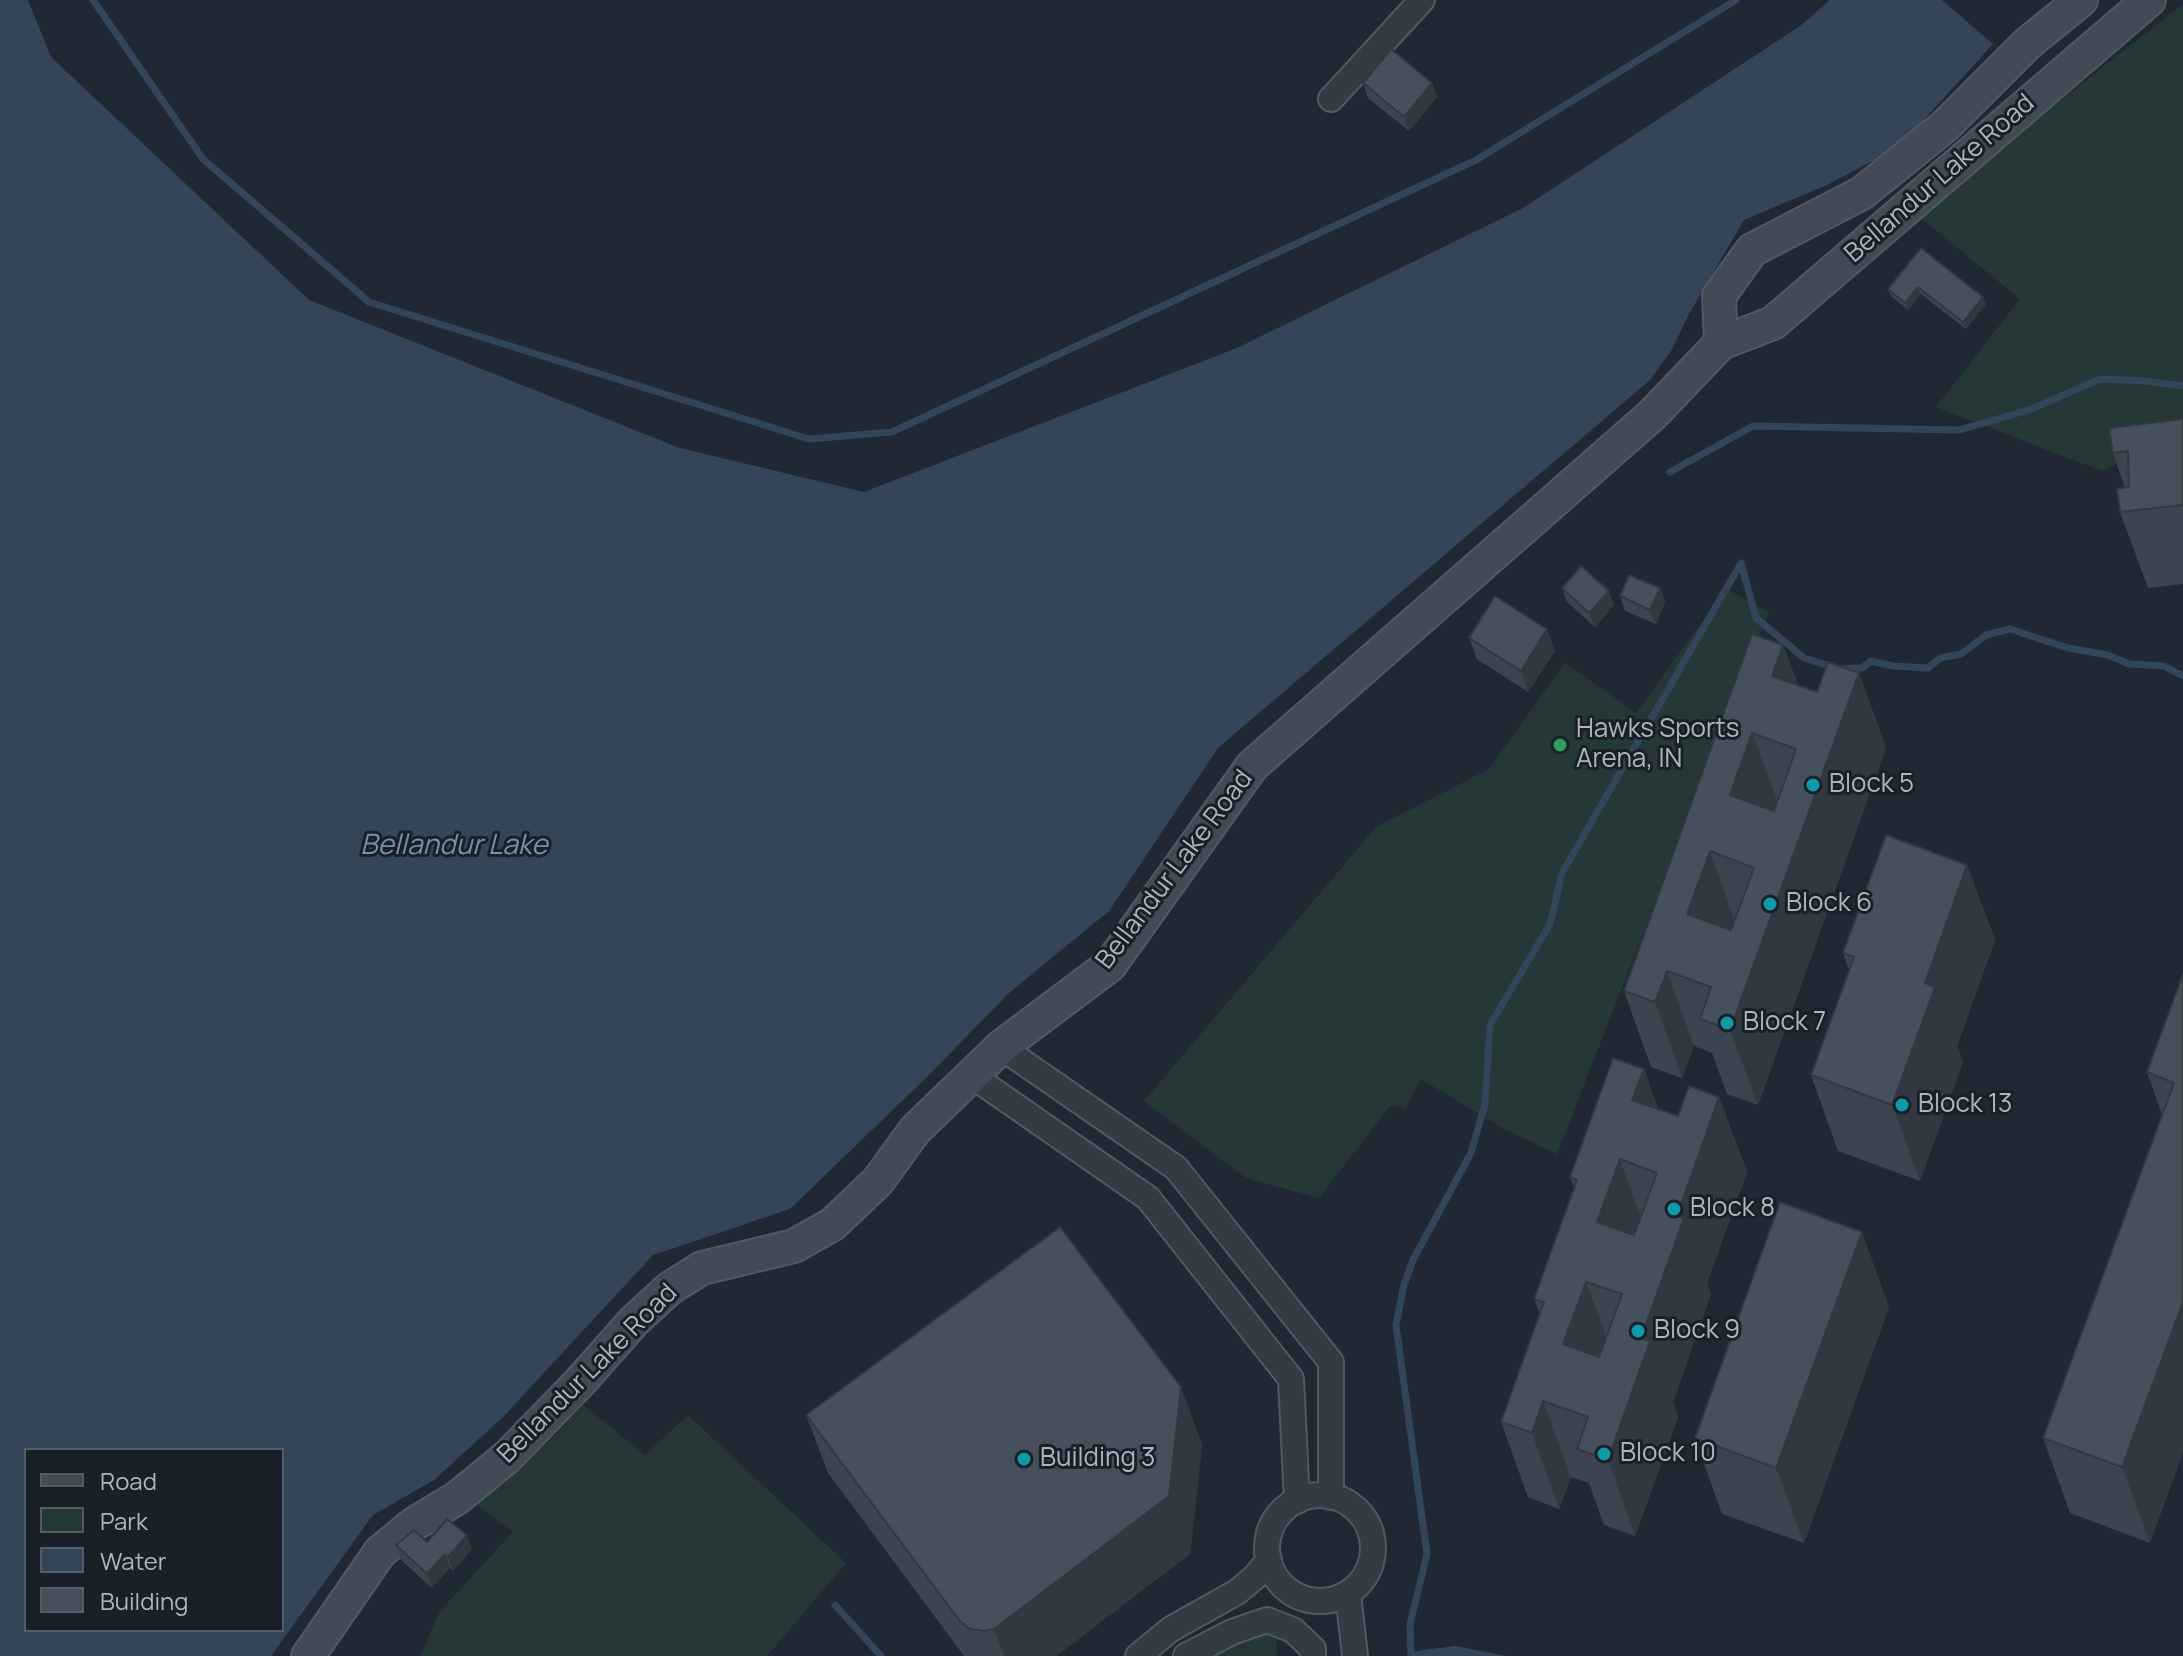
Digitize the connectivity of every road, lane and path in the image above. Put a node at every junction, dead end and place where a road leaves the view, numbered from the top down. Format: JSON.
{"nodes":[{"id":1,"x":1422,"y":0,"type":"edge"},
{"id":2,"x":2081,"y":0,"type":"edge"},
{"id":3,"x":2149,"y":0,"type":"edge"},
{"id":4,"x":1331,"y":99,"type":"dead end"},
{"id":5,"x":1721,"y":343,"type":"junction"},
{"id":6,"x":1001,"y":1047,"type":"junction"},
{"id":7,"x":971,"y":1075,"type":"junction"},
{"id":8,"x":1331,"y":1497,"type":"junction"},
{"id":9,"x":1297,"y":1501,"type":"junction"},
{"id":10,"x":1269,"y":1560,"type":"junction"},
{"id":11,"x":1348,"y":1593,"type":"junction"},
{"id":12,"x":1313,"y":1652,"type":"edge"},
{"id":13,"x":1355,"y":1652,"type":"edge"},
{"id":14,"x":308,"y":1656,"type":"edge"},
{"id":15,"x":1138,"y":1656,"type":"edge"},
{"id":16,"x":1186,"y":1656,"type":"edge"}],
"edges":[{"from":1,"to":4,"type":"street"},
{"from":2,"to":5,"type":"street","name":"Bellandur Lake Road"},
{"from":3,"to":5,"type":"street","name":"Bellandur Lake Road"},
{"from":5,"to":6,"type":"street","name":"Bellandur Lake Road"},
{"from":6,"to":7,"type":"street","name":"Bellandur Lake Road"},
{"from":6,"to":8,"type":"street"},
{"from":7,"to":9,"type":"street"},
{"from":7,"to":14,"type":"street","name":"Bellandur Lake Road"},
{"from":8,"to":9,"type":"street"},
{"from":8,"to":11,"type":"street"},
{"from":9,"to":10,"type":"street"},
{"from":10,"to":11,"type":"street"},
{"from":10,"to":15,"type":"street"},
{"from":11,"to":13,"type":"street"},
{"from":12,"to":16,"type":"street"}]}
